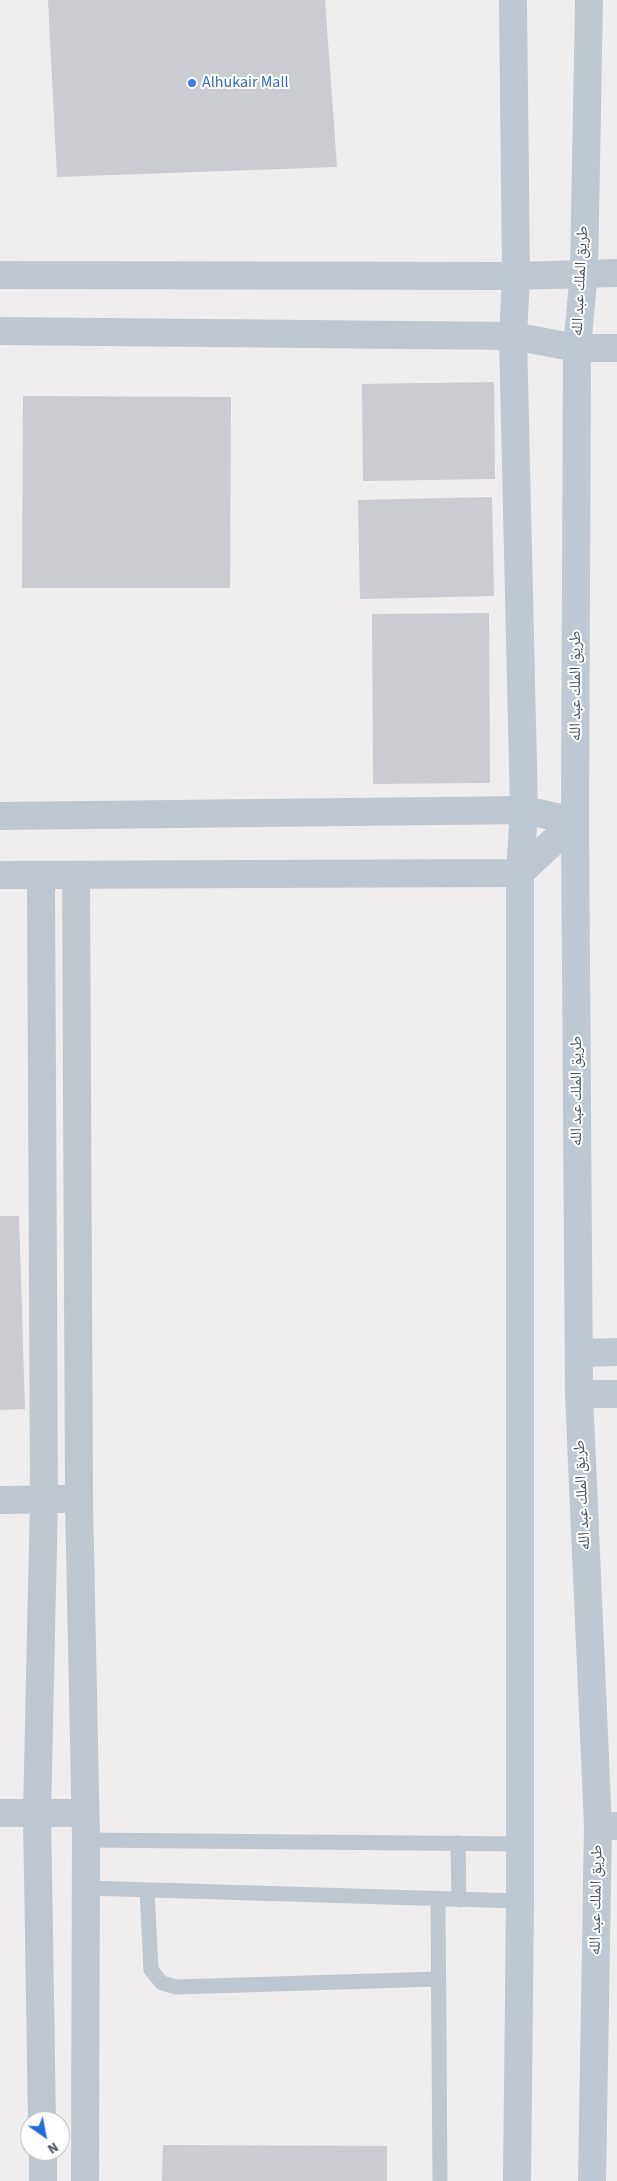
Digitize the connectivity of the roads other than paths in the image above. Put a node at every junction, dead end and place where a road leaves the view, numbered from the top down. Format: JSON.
{"nodes":[{"id":1,"x":513,"y":0,"type":"edge"},
{"id":2,"x":589,"y":0,"type":"edge"},
{"id":3,"x":584,"y":272,"type":"junction"},
{"id":4,"x":617,"y":273,"type":"edge"},
{"id":5,"x":0,"y":275,"type":"edge"},
{"id":6,"x":516,"y":276,"type":"junction"},
{"id":7,"x":0,"y":331,"type":"edge"},
{"id":8,"x":513,"y":336,"type":"junction"},
{"id":9,"x":577,"y":348,"type":"junction"},
{"id":10,"x":617,"y":348,"type":"edge"},
{"id":11,"x":524,"y":810,"type":"junction"},
{"id":12,"x":0,"y":816,"type":"edge"},
{"id":13,"x":575,"y":821,"type":"junction"},
{"id":14,"x":520,"y":873,"type":"junction"},
{"id":15,"x":0,"y":875,"type":"edge"},
{"id":16,"x":41,"y":875,"type":"junction"},
{"id":17,"x":76,"y":875,"type":"junction"},
{"id":18,"x":617,"y":1352,"type":"edge"},
{"id":19,"x":580,"y":1353,"type":"junction"},
{"id":20,"x":579,"y":1394,"type":"junction"},
{"id":21,"x":617,"y":1394,"type":"edge"},
{"id":22,"x":44,"y":1499,"type":"junction"},
{"id":23,"x":0,"y":1500,"type":"edge"},
{"id":24,"x":79,"y":1500,"type":"junction"},
{"id":25,"x":85,"y":1812,"type":"junction"},
{"id":26,"x":0,"y":1814,"type":"edge"},
{"id":27,"x":37,"y":1814,"type":"junction"},
{"id":28,"x":608,"y":1826,"type":"edge"},
{"id":29,"x":86,"y":1840,"type":"junction"},
{"id":30,"x":458,"y":1843,"type":"junction"},
{"id":31,"x":520,"y":1844,"type":"junction"},
{"id":32,"x":86,"y":1888,"type":"junction"},
{"id":33,"x":146,"y":1890,"type":"junction"},
{"id":34,"x":438,"y":1900,"type":"junction"},
{"id":35,"x":459,"y":1900,"type":"junction"},
{"id":36,"x":520,"y":1901,"type":"junction"},
{"id":37,"x":438,"y":1979,"type":"junction"},
{"id":38,"x":42,"y":2111,"type":"edge"},
{"id":39,"x":43,"y":2161,"type":"edge"},
{"id":40,"x":43,"y":2181,"type":"edge"},
{"id":41,"x":85,"y":2181,"type":"edge"},
{"id":42,"x":440,"y":2181,"type":"edge"},
{"id":43,"x":516,"y":2181,"type":"edge"},
{"id":44,"x":592,"y":2181,"type":"edge"}],
"edges":[{"from":1,"to":6,"type":"main road"},
{"from":2,"to":3,"type":"main road","name":"طريق الملك عبد الله"},
{"from":3,"to":4,"type":"street"},
{"from":3,"to":6,"type":"street"},
{"from":3,"to":9,"type":"main road","name":"طريق الملك عبد الله"},
{"from":5,"to":6,"type":"street"},
{"from":6,"to":8,"type":"main road"},
{"from":7,"to":8,"type":"street"},
{"from":8,"to":9,"type":"street"},
{"from":8,"to":11,"type":"main road"},
{"from":9,"to":10,"type":"street"},
{"from":9,"to":13,"type":"main road","name":"طريق الملك عبد الله"},
{"from":11,"to":12,"type":"street"},
{"from":11,"to":13,"type":"street"},
{"from":11,"to":14,"type":"main road"},
{"from":13,"to":14,"type":"street"},
{"from":13,"to":19,"type":"main road","name":"طريق الملك عبد الله"},
{"from":14,"to":17,"type":"street"},
{"from":14,"to":31,"type":"main road"},
{"from":15,"to":16,"type":"street"},
{"from":16,"to":17,"type":"street"},
{"from":16,"to":22,"type":"street"},
{"from":17,"to":24,"type":"street"},
{"from":18,"to":19,"type":"street"},
{"from":19,"to":20,"type":"main road","name":"طريق الملك عبد الله"},
{"from":20,"to":21,"type":"street"},
{"from":20,"to":28,"type":"main road","name":"طريق الملك عبد الله"},
{"from":22,"to":23,"type":"street"},
{"from":22,"to":24,"type":"street"},
{"from":22,"to":27,"type":"street"},
{"from":24,"to":25,"type":"street"},
{"from":25,"to":27,"type":"street"},
{"from":25,"to":29,"type":"street"},
{"from":26,"to":27,"type":"street"},
{"from":27,"to":38,"type":"street"},
{"from":28,"to":44,"type":"main road","name":"طريق الملك عبد الله"},
{"from":29,"to":30,"type":"lane"},
{"from":29,"to":32,"type":"street"},
{"from":30,"to":31,"type":"lane"},
{"from":30,"to":35,"type":"lane"},
{"from":31,"to":36,"type":"main road"},
{"from":32,"to":33,"type":"lane"},
{"from":32,"to":41,"type":"street"},
{"from":33,"to":34,"type":"lane"},
{"from":33,"to":37,"type":"lane"},
{"from":34,"to":35,"type":"lane"},
{"from":34,"to":37,"type":"lane"},
{"from":35,"to":36,"type":"lane"},
{"from":36,"to":43,"type":"main road"},
{"from":37,"to":42,"type":"lane"},
{"from":39,"to":40,"type":"street"}]}
